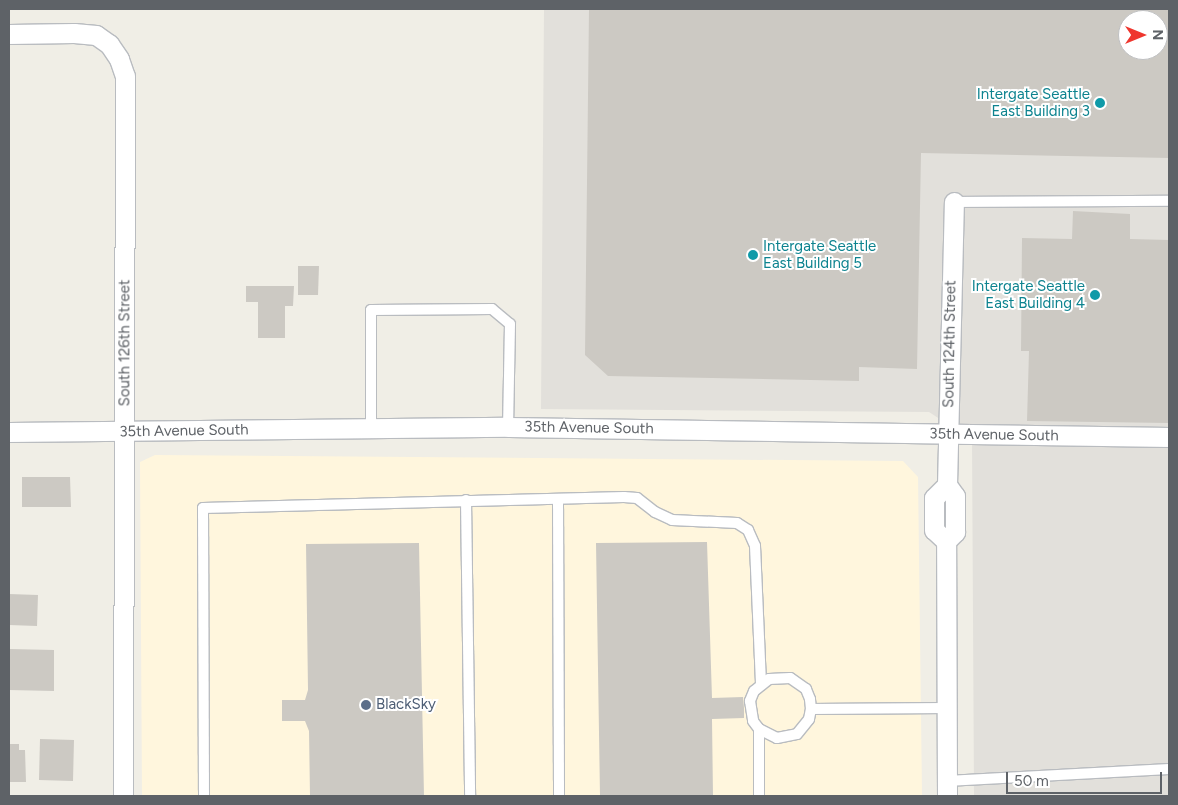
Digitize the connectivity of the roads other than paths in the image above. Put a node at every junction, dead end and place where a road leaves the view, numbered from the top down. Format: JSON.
{"nodes":[{"id":1,"x":9,"y":34,"type":"edge"},
{"id":2,"x":1169,"y":201,"type":"edge"},
{"id":3,"x":954,"y":202,"type":"joint"},
{"id":4,"x":508,"y":426,"type":"junction"},
{"id":5,"x":371,"y":428,"type":"junction"},
{"id":6,"x":9,"y":432,"type":"edge"},
{"id":7,"x":125,"y":432,"type":"junction"},
{"id":8,"x":948,"y":434,"type":"junction"},
{"id":9,"x":1169,"y":436,"type":"edge"},
{"id":10,"x":558,"y":499,"type":"junction"},
{"id":11,"x":466,"y":500,"type":"junction"},
{"id":12,"x":761,"y":684,"type":"junction"},
{"id":13,"x":946,"y":708,"type":"junction"},
{"id":14,"x":811,"y":709,"type":"junction"},
{"id":15,"x":759,"y":729,"type":"junction"},
{"id":16,"x":1169,"y":769,"type":"edge"},
{"id":17,"x":947,"y":788,"type":"edge"},
{"id":18,"x":123,"y":796,"type":"edge"},
{"id":19,"x":204,"y":796,"type":"edge"},
{"id":20,"x":470,"y":796,"type":"edge"},
{"id":21,"x":559,"y":796,"type":"edge"},
{"id":22,"x":759,"y":796,"type":"edge"}],
"edges":[{"from":1,"to":7,"type":"street","name":"South 126th Street"},
{"from":2,"to":3,"type":"lane"},
{"from":3,"to":8,"type":"street","name":"South 124th Street"},
{"from":4,"to":5,"type":"street","name":"35th Avenue South"},
{"from":4,"to":5,"type":"lane"},
{"from":4,"to":8,"type":"street","name":"35th Avenue South"},
{"from":5,"to":7,"type":"street","name":"35th Avenue South"},
{"from":6,"to":7,"type":"street","name":"35th Avenue South"},
{"from":7,"to":18,"type":"street","name":"South 126th Street"},
{"from":8,"to":9,"type":"street","name":"35th Avenue South"},
{"from":8,"to":13,"type":"street","name":"South 124th Street"},
{"from":10,"to":11,"type":"lane"},
{"from":10,"to":12,"type":"lane"},
{"from":10,"to":21,"type":"lane"},
{"from":11,"to":19,"type":"lane"},
{"from":11,"to":20,"type":"lane"},
{"from":12,"to":14,"type":"lane"},
{"from":12,"to":15,"type":"lane"},
{"from":13,"to":14,"type":"lane"},
{"from":13,"to":17,"type":"street","name":"South 124th Street"},
{"from":14,"to":15,"type":"lane"},
{"from":15,"to":22,"type":"lane"},
{"from":16,"to":17,"type":"lane"}]}
